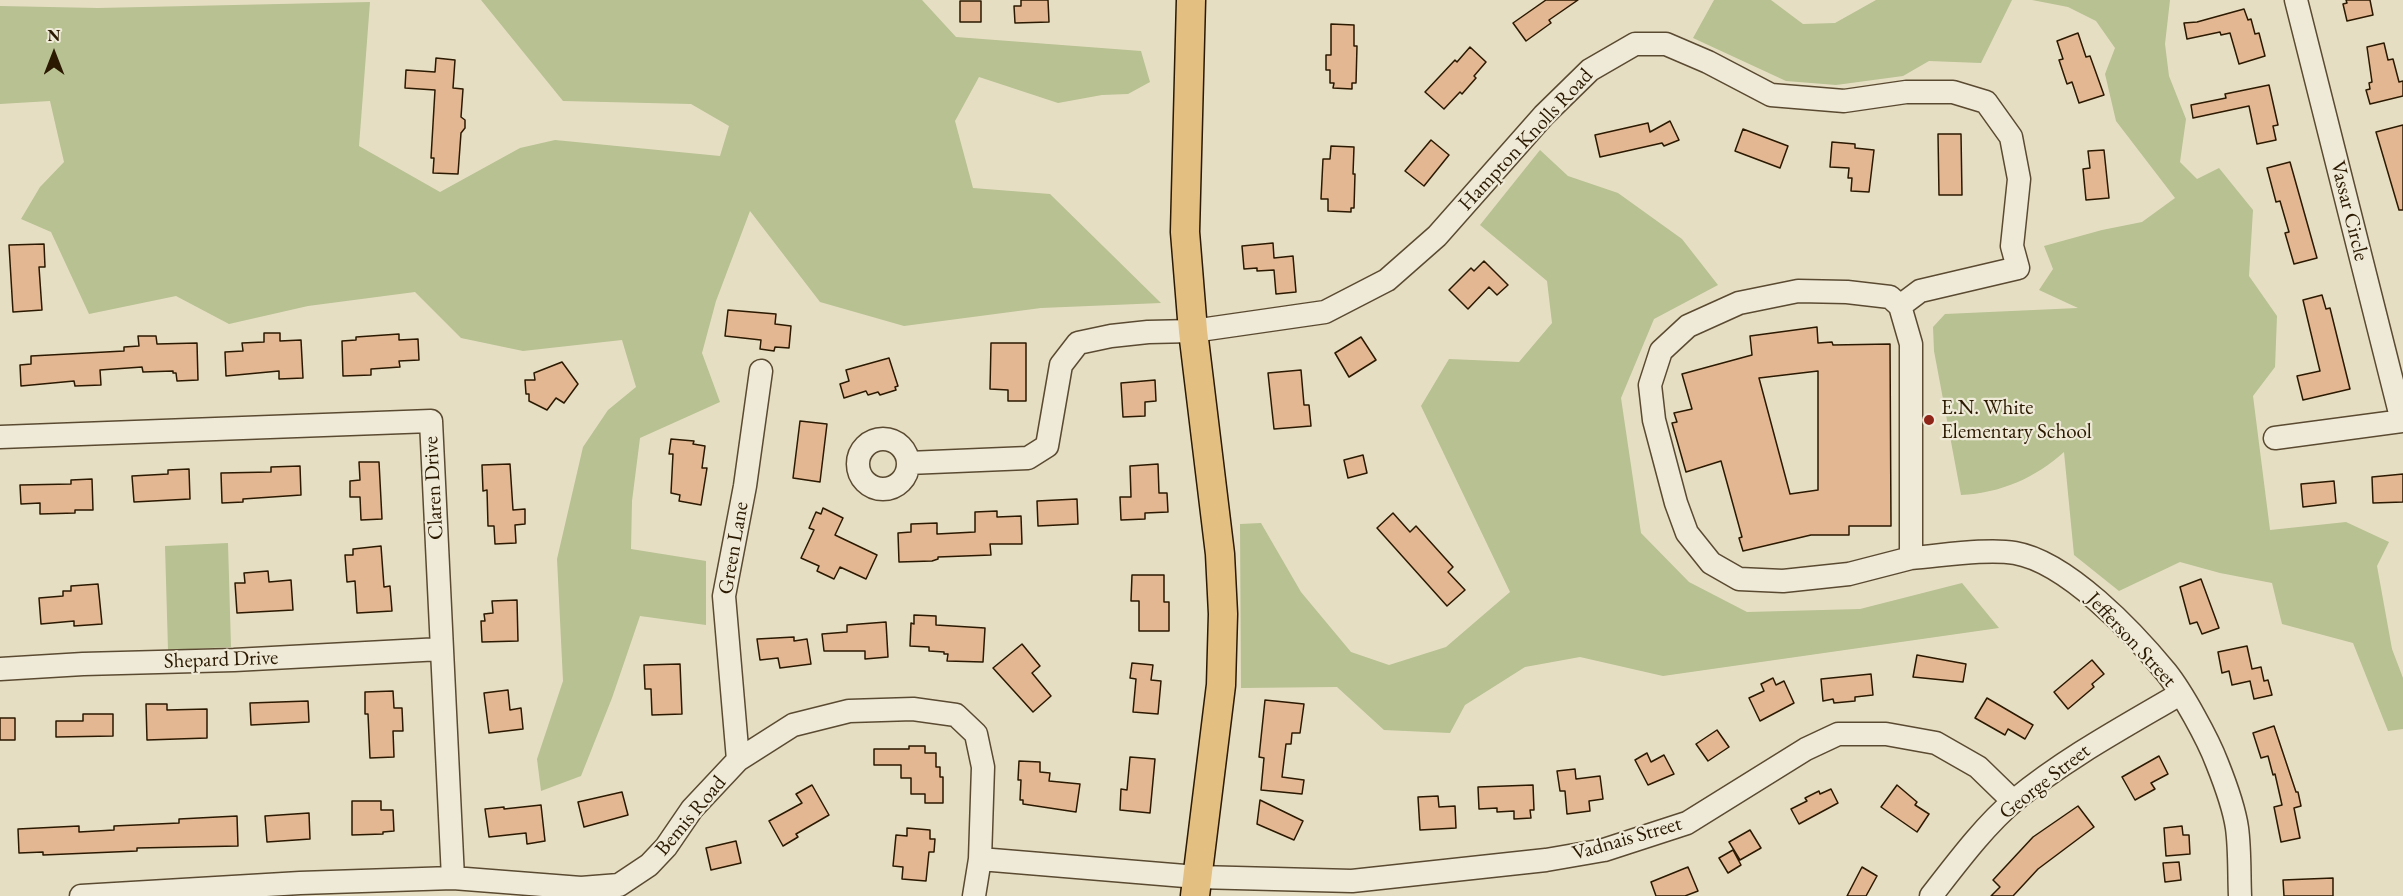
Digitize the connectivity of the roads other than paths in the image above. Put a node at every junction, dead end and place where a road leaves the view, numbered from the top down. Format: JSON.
{"nodes":[{"id":1,"x":1191,"y":0,"type":"edge"},
{"id":2,"x":2296,"y":0,"type":"edge"},
{"id":3,"x":1900,"y":306,"type":"junction"},
{"id":4,"x":1193,"y":331,"type":"junction"},
{"id":5,"x":761,"y":372,"type":"dead end"},
{"id":6,"x":2402,"y":421,"type":"edge"},
{"id":7,"x":0,"y":437,"type":"edge"},
{"id":8,"x":2275,"y":438,"type":"dead end"},
{"id":9,"x":908,"y":463,"type":"dead end"},
{"id":10,"x":1911,"y":558,"type":"junction"},
{"id":11,"x":441,"y":649,"type":"junction"},
{"id":12,"x":0,"y":669,"type":"edge"},
{"id":13,"x":2180,"y":694,"type":"junction"},
{"id":14,"x":738,"y":760,"type":"junction"},
{"id":15,"x":2013,"y":801,"type":"junction"},
{"id":16,"x":980,"y":859,"type":"junction"},
{"id":17,"x":453,"y":878,"type":"junction"},
{"id":18,"x":1196,"y":887,"type":"edge"},
{"id":19,"x":81,"y":896,"type":"edge"},
{"id":20,"x":974,"y":896,"type":"edge"},
{"id":21,"x":1931,"y":896,"type":"edge"},
{"id":22,"x":2240,"y":896,"type":"edge"}],
"edges":[{"from":1,"to":4,"type":"main road"},
{"from":2,"to":6,"type":"street","name":"Vassar Circle"},
{"from":3,"to":4,"type":"street","name":"Hampton Knolls Road"},
{"from":3,"to":10,"type":"street"},
{"from":3,"to":10,"type":"street","name":"Jefferson Street"},
{"from":4,"to":9,"type":"street","name":"Hampton Knolls Road"},
{"from":4,"to":18,"type":"main road"},
{"from":5,"to":14,"type":"street","name":"Green Lane"},
{"from":6,"to":8,"type":"street"},
{"from":7,"to":11,"type":"street","name":"Claren Drive"},
{"from":10,"to":13,"type":"street","name":"Jefferson Street"},
{"from":11,"to":12,"type":"street","name":"Shepard Drive"},
{"from":11,"to":17,"type":"street","name":"Claren Drive"},
{"from":13,"to":15,"type":"street","name":"George Street"},
{"from":13,"to":22,"type":"street","name":"Jefferson Street"},
{"from":14,"to":16,"type":"street","name":"Bemis Road"},
{"from":14,"to":17,"type":"street","name":"Bemis Road"},
{"from":15,"to":18,"type":"street","name":"Vadnais Street"},
{"from":15,"to":21,"type":"street","name":"George Street"},
{"from":16,"to":18,"type":"street"},
{"from":16,"to":20,"type":"street","name":"Bemis Road"},
{"from":17,"to":19,"type":"street","name":"Bemis Road"}]}
